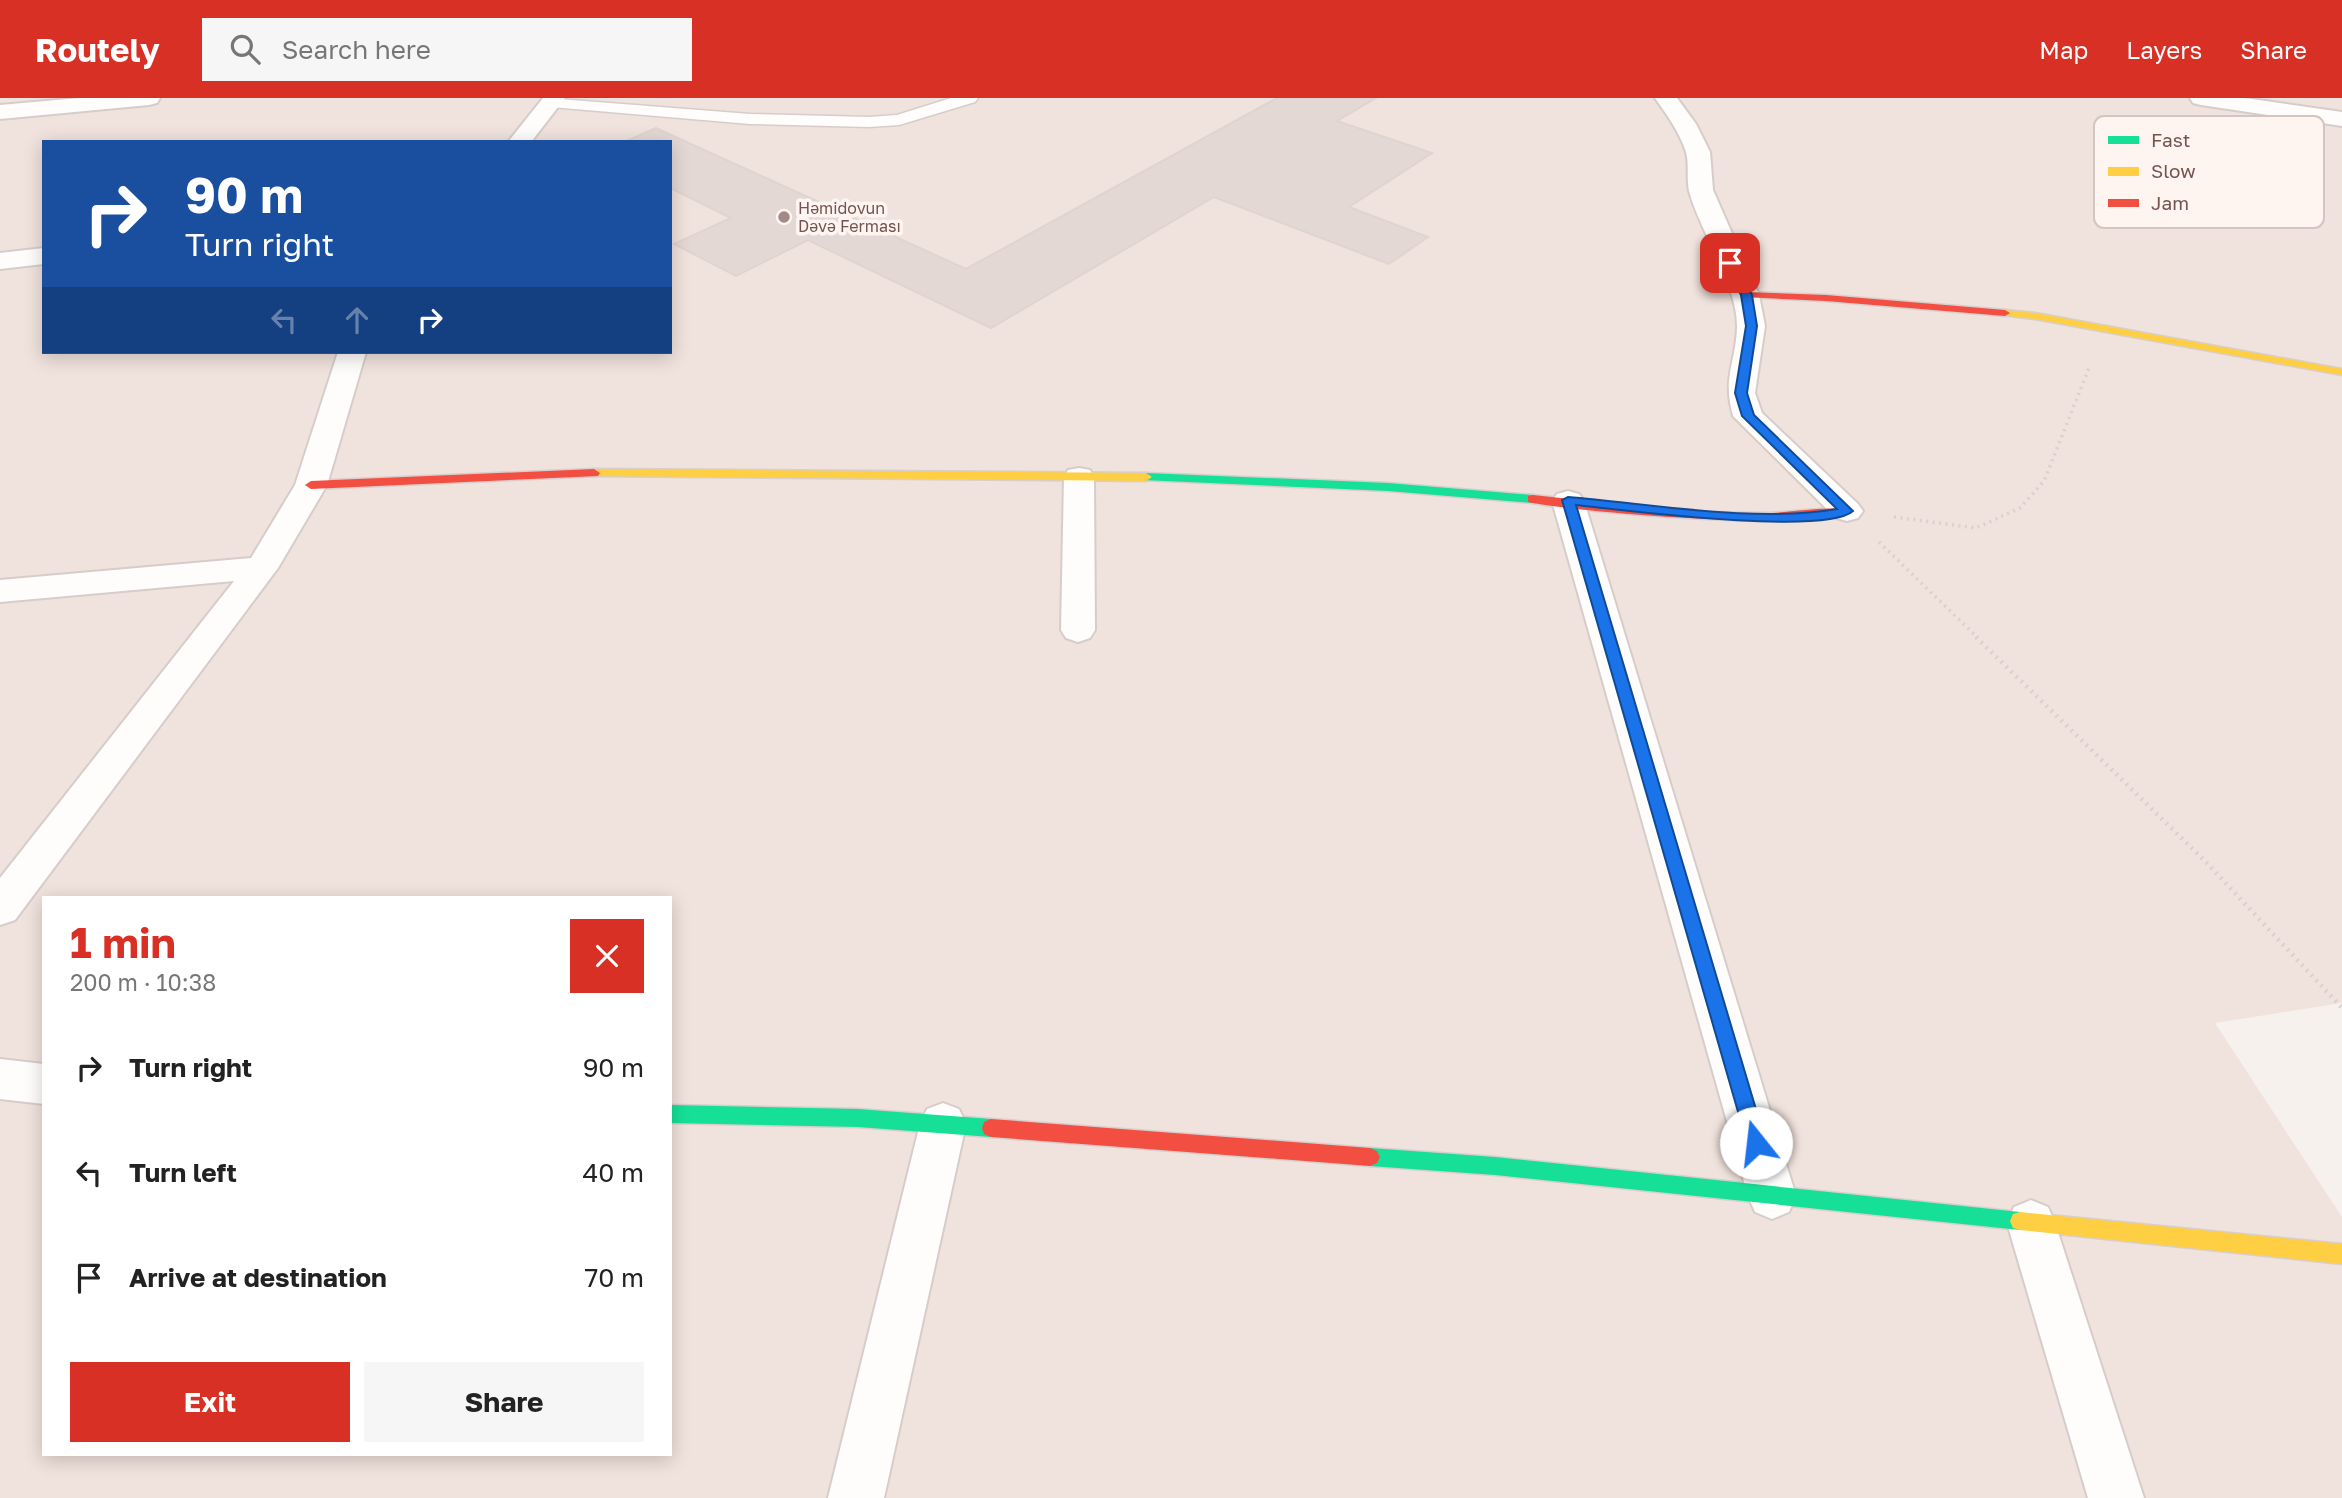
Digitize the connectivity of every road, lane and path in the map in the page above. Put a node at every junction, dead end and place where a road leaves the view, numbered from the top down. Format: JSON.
{"nodes":[{"id":1,"x":149,"y":98,"type":"edge"},
{"id":2,"x":970,"y":98,"type":"edge"},
{"id":3,"x":1666,"y":98,"type":"edge"},
{"id":4,"x":2201,"y":98,"type":"edge"},
{"id":5,"x":553,"y":100,"type":"edge"},
{"id":6,"x":0,"y":112,"type":"edge"},
{"id":7,"x":2322,"y":116,"type":"edge"},
{"id":8,"x":2324,"y":116,"type":"edge"},
{"id":9,"x":2342,"y":119,"type":"edge"},
{"id":10,"x":521,"y":140,"type":"edge"},
{"id":11,"x":42,"y":256,"type":"edge"},
{"id":12,"x":0,"y":261,"type":"edge"},
{"id":13,"x":1746,"y":295,"type":"junction"},
{"id":14,"x":2106,"y":327,"type":"junction"},
{"id":15,"x":351,"y":354,"type":"edge"},
{"id":16,"x":2342,"y":372,"type":"edge"},
{"id":17,"x":1079,"y":477,"type":"junction"},
{"id":18,"x":311,"y":485,"type":"junction"},
{"id":19,"x":1568,"y":500,"type":"junction"},
{"id":20,"x":1847,"y":511,"type":"junction"},
{"id":21,"x":262,"y":568,"type":"junction"},
{"id":22,"x":0,"y":591,"type":"edge"},
{"id":23,"x":1078,"y":629,"type":"dead end"},
{"id":24,"x":0,"y":908,"type":"edge"},
{"id":25,"x":2342,"y":1008,"type":"edge"},
{"id":26,"x":0,"y":1079,"type":"edge"},
{"id":27,"x":42,"y":1084,"type":"edge"},
{"id":28,"x":672,"y":1114,"type":"edge"},
{"id":29,"x":943,"y":1124,"type":"junction"},
{"id":30,"x":1772,"y":1196,"type":"junction"},
{"id":31,"x":2031,"y":1223,"type":"junction"},
{"id":32,"x":2342,"y":1254,"type":"edge"},
{"id":33,"x":856,"y":1498,"type":"edge"},
{"id":34,"x":2116,"y":1498,"type":"edge"}],
"edges":[{"from":1,"to":6,"type":"street"},
{"from":2,"to":5,"type":"lane"},
{"from":3,"to":13,"type":"street"},
{"from":4,"to":7,"type":"street"},
{"from":5,"to":10,"type":"street"},
{"from":8,"to":9,"type":"street"},
{"from":11,"to":12,"type":"street"},
{"from":13,"to":14,"type":"street"},
{"from":13,"to":20,"type":"street"},
{"from":14,"to":16,"type":"street"},
{"from":14,"to":20,"type":"path"},
{"from":15,"to":18,"type":"street"},
{"from":17,"to":18,"type":"street"},
{"from":17,"to":19,"type":"street"},
{"from":17,"to":23,"type":"street"},
{"from":18,"to":21,"type":"street"},
{"from":19,"to":20,"type":"street"},
{"from":19,"to":30,"type":"street"},
{"from":20,"to":25,"type":"path"},
{"from":21,"to":22,"type":"street"},
{"from":21,"to":24,"type":"street"},
{"from":26,"to":27,"type":"street"},
{"from":28,"to":29,"type":"street"},
{"from":29,"to":30,"type":"street"},
{"from":29,"to":33,"type":"street"},
{"from":30,"to":31,"type":"street"},
{"from":31,"to":32,"type":"street"},
{"from":31,"to":34,"type":"street"}]}
